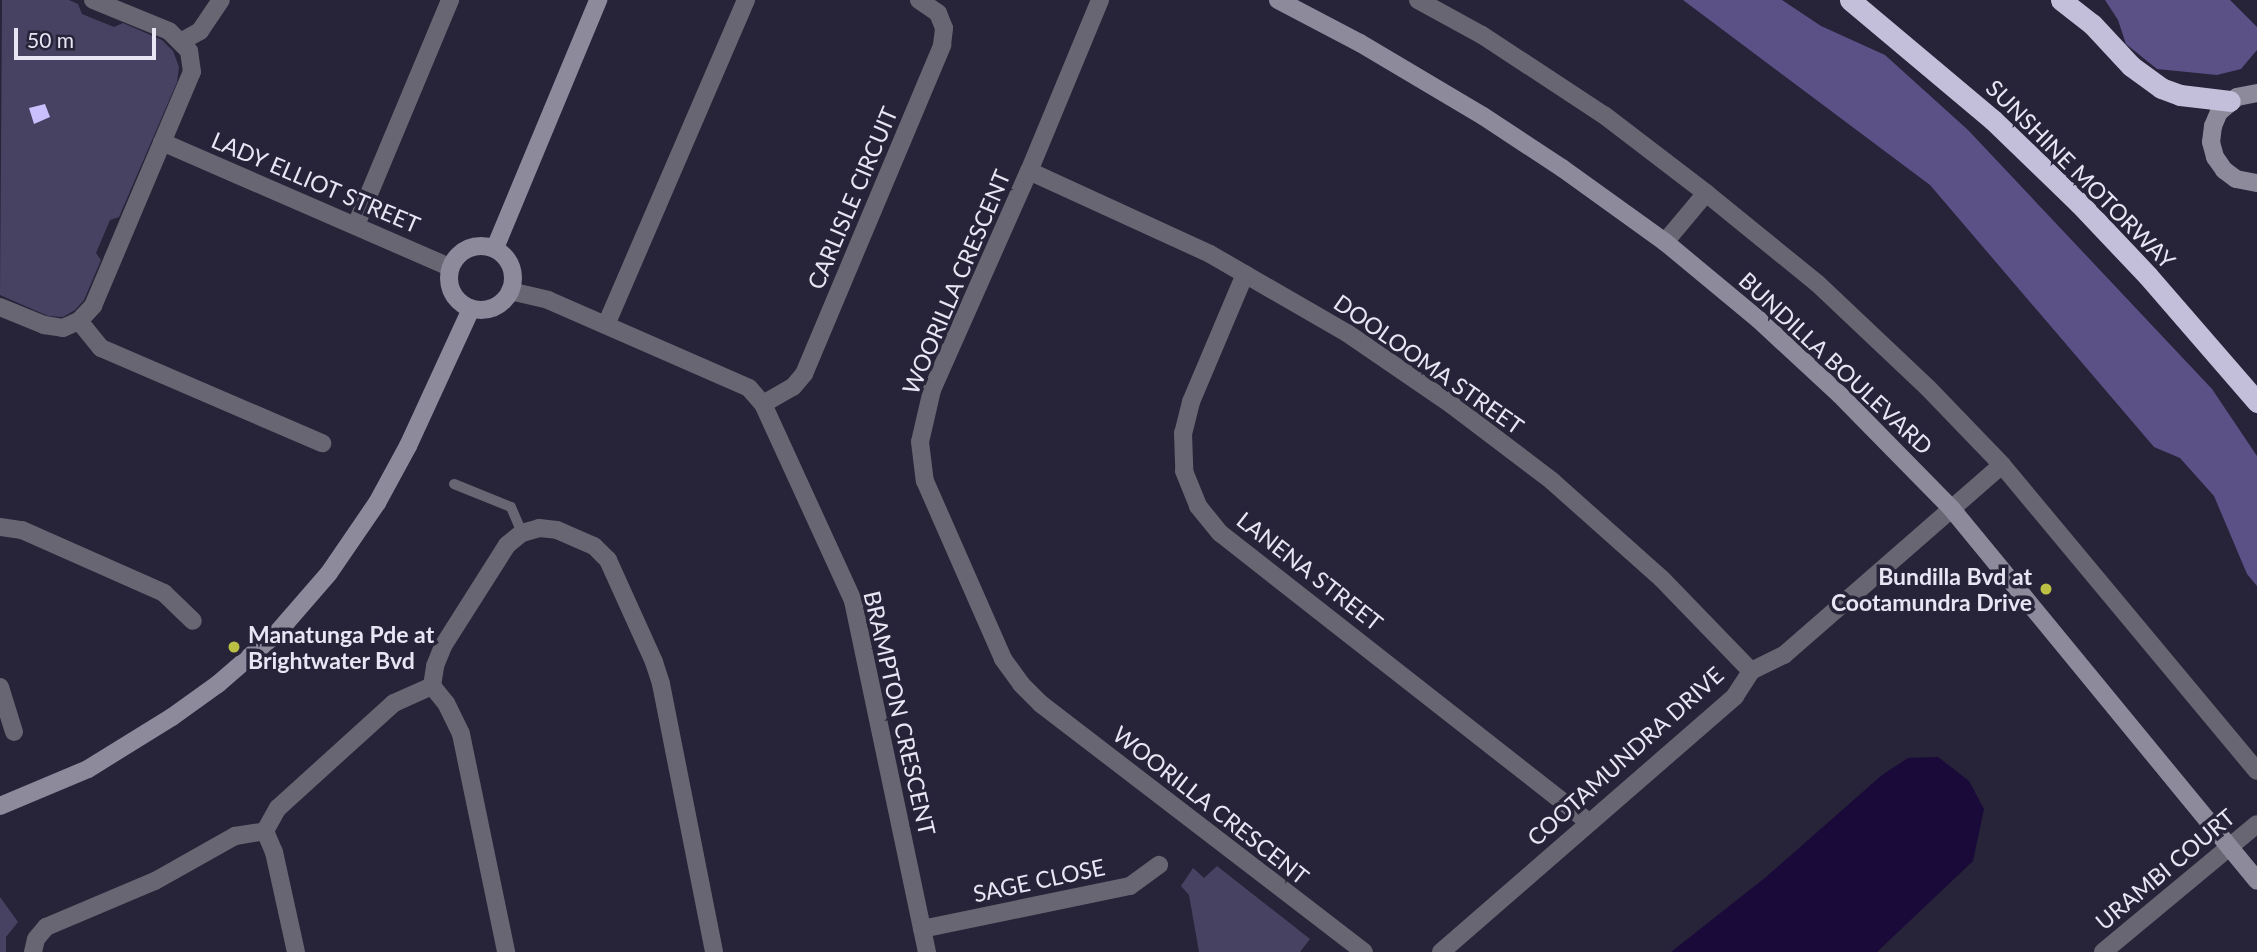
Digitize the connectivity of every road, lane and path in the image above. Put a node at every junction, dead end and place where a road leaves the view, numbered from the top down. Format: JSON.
{"nodes":[{"id":1,"x":93,"y":0,"type":"edge"},
{"id":2,"x":221,"y":0,"type":"edge"},
{"id":3,"x":450,"y":0,"type":"edge"},
{"id":4,"x":598,"y":0,"type":"edge"},
{"id":5,"x":746,"y":0,"type":"edge"},
{"id":6,"x":919,"y":0,"type":"edge"},
{"id":7,"x":1100,"y":0,"type":"edge"},
{"id":8,"x":1278,"y":0,"type":"edge"},
{"id":9,"x":1418,"y":0,"type":"edge"},
{"id":10,"x":1850,"y":0,"type":"edge"},
{"id":11,"x":2061,"y":0,"type":"edge"},
{"id":12,"x":182,"y":41,"type":"junction"},
{"id":13,"x":2247,"y":93,"type":"edge"},
{"id":14,"x":162,"y":142,"type":"junction"},
{"id":15,"x":1030,"y":171,"type":"junction"},
{"id":16,"x":2255,"y":185,"type":"edge"},
{"id":17,"x":1706,"y":193,"type":"junction"},
{"id":18,"x":356,"y":225,"type":"junction"},
{"id":19,"x":1665,"y":242,"type":"junction"},
{"id":20,"x":495,"y":248,"type":"junction"},
{"id":21,"x":450,"y":267,"type":"junction"},
{"id":22,"x":1245,"y":274,"type":"junction"},
{"id":23,"x":510,"y":291,"type":"junction"},
{"id":24,"x":0,"y":307,"type":"edge"},
{"id":25,"x":471,"y":309,"type":"junction"},
{"id":26,"x":79,"y":321,"type":"junction"},
{"id":27,"x":607,"y":325,"type":"junction"},
{"id":28,"x":2257,"y":402,"type":"edge"},
{"id":29,"x":763,"y":404,"type":"junction"},
{"id":30,"x":322,"y":443,"type":"dead end"},
{"id":31,"x":2002,"y":465,"type":"junction"},
{"id":32,"x":454,"y":484,"type":"dead end"},
{"id":33,"x":1951,"y":508,"type":"junction"},
{"id":34,"x":0,"y":527,"type":"edge"},
{"id":35,"x":522,"y":533,"type":"junction"},
{"id":36,"x":193,"y":621,"type":"dead end"},
{"id":37,"x":1751,"y":671,"type":"junction"},
{"id":38,"x":432,"y":686,"type":"junction"},
{"id":39,"x":0,"y":687,"type":"edge"},
{"id":40,"x":14,"y":732,"type":"dead end"},
{"id":41,"x":2257,"y":771,"type":"edge"},
{"id":42,"x":0,"y":806,"type":"edge"},
{"id":43,"x":1589,"y":822,"type":"junction"},
{"id":44,"x":2257,"y":824,"type":"edge"},
{"id":45,"x":265,"y":831,"type":"junction"},
{"id":46,"x":2229,"y":846,"type":"junction"},
{"id":47,"x":1159,"y":865,"type":"dead end"},
{"id":48,"x":2257,"y":880,"type":"edge"},
{"id":49,"x":922,"y":929,"type":"junction"},
{"id":50,"x":33,"y":952,"type":"edge"},
{"id":51,"x":296,"y":952,"type":"edge"},
{"id":52,"x":506,"y":952,"type":"edge"},
{"id":53,"x":714,"y":952,"type":"edge"},
{"id":54,"x":927,"y":952,"type":"edge"},
{"id":55,"x":1364,"y":952,"type":"edge"},
{"id":56,"x":1441,"y":952,"type":"edge"},
{"id":57,"x":2104,"y":952,"type":"edge"}],
"edges":[{"from":1,"to":12,"type":"street"},
{"from":2,"to":12,"type":"street"},
{"from":3,"to":18,"type":"street"},
{"from":4,"to":20,"type":"street"},
{"from":5,"to":27,"type":"street"},
{"from":6,"to":29,"type":"street","name":"CARLISLE CIRCUIT"},
{"from":7,"to":15,"type":"street","name":"WOORILLA CRESCENT"},
{"from":8,"to":19,"type":"street","name":"BUNDILLA BOULEVARD"},
{"from":9,"to":17,"type":"street","name":"BUNDILLA BOULEVARD"},
{"from":10,"to":28,"type":"highway","name":"SUNSHINE MOTORWAY"},
{"from":11,"to":13,"type":"highway"},
{"from":12,"to":14,"type":"street"},
{"from":13,"to":16,"type":"street"},
{"from":14,"to":18,"type":"street","name":"LADY ELLIOT STREET"},
{"from":14,"to":26,"type":"street"},
{"from":15,"to":22,"type":"street","name":"DOOLOOMA STREET"},
{"from":15,"to":55,"type":"street","name":"WOORILLA CRESCENT"},
{"from":17,"to":19,"type":"street"},
{"from":17,"to":31,"type":"street","name":"BUNDILLA BOULEVARD"},
{"from":18,"to":21,"type":"street","name":"LADY ELLIOT STREET"},
{"from":19,"to":33,"type":"street","name":"BUNDILLA BOULEVARD"},
{"from":20,"to":21,"type":"street"},
{"from":20,"to":23,"type":"street"},
{"from":21,"to":25,"type":"street"},
{"from":22,"to":37,"type":"street","name":"DOOLOOMA STREET"},
{"from":22,"to":43,"type":"street","name":"LANENA STREET"},
{"from":23,"to":25,"type":"street"},
{"from":23,"to":27,"type":"street","name":"BRAMPTON CRESCENT"},
{"from":24,"to":26,"type":"street"},
{"from":25,"to":42,"type":"street"},
{"from":26,"to":30,"type":"street"},
{"from":27,"to":29,"type":"street","name":"BRAMPTON CRESCENT"},
{"from":29,"to":49,"type":"street","name":"BRAMPTON CRESCENT"},
{"from":31,"to":33,"type":"street","name":"COOTAMUNDRA DRIVE"},
{"from":31,"to":41,"type":"street","name":"BUNDILLA BOULEVARD"},
{"from":32,"to":35,"type":"lane"},
{"from":33,"to":37,"type":"street","name":"COOTAMUNDRA DRIVE"},
{"from":33,"to":46,"type":"street","name":"BUNDILLA BOULEVARD"},
{"from":34,"to":36,"type":"street"},
{"from":35,"to":38,"type":"street"},
{"from":35,"to":53,"type":"street"},
{"from":37,"to":43,"type":"street","name":"COOTAMUNDRA DRIVE"},
{"from":38,"to":45,"type":"street"},
{"from":38,"to":52,"type":"street"},
{"from":39,"to":40,"type":"street"},
{"from":43,"to":56,"type":"street","name":"COOTAMUNDRA DRIVE"},
{"from":44,"to":46,"type":"street","name":"URAMBI COURT"},
{"from":45,"to":50,"type":"street"},
{"from":45,"to":51,"type":"street"},
{"from":46,"to":48,"type":"street","name":"BUNDILLA BOULEVARD"},
{"from":46,"to":57,"type":"street","name":"URAMBI COURT"},
{"from":47,"to":49,"type":"street","name":"SAGE CLOSE"},
{"from":49,"to":54,"type":"street","name":"BRAMPTON CRESCENT"}]}
